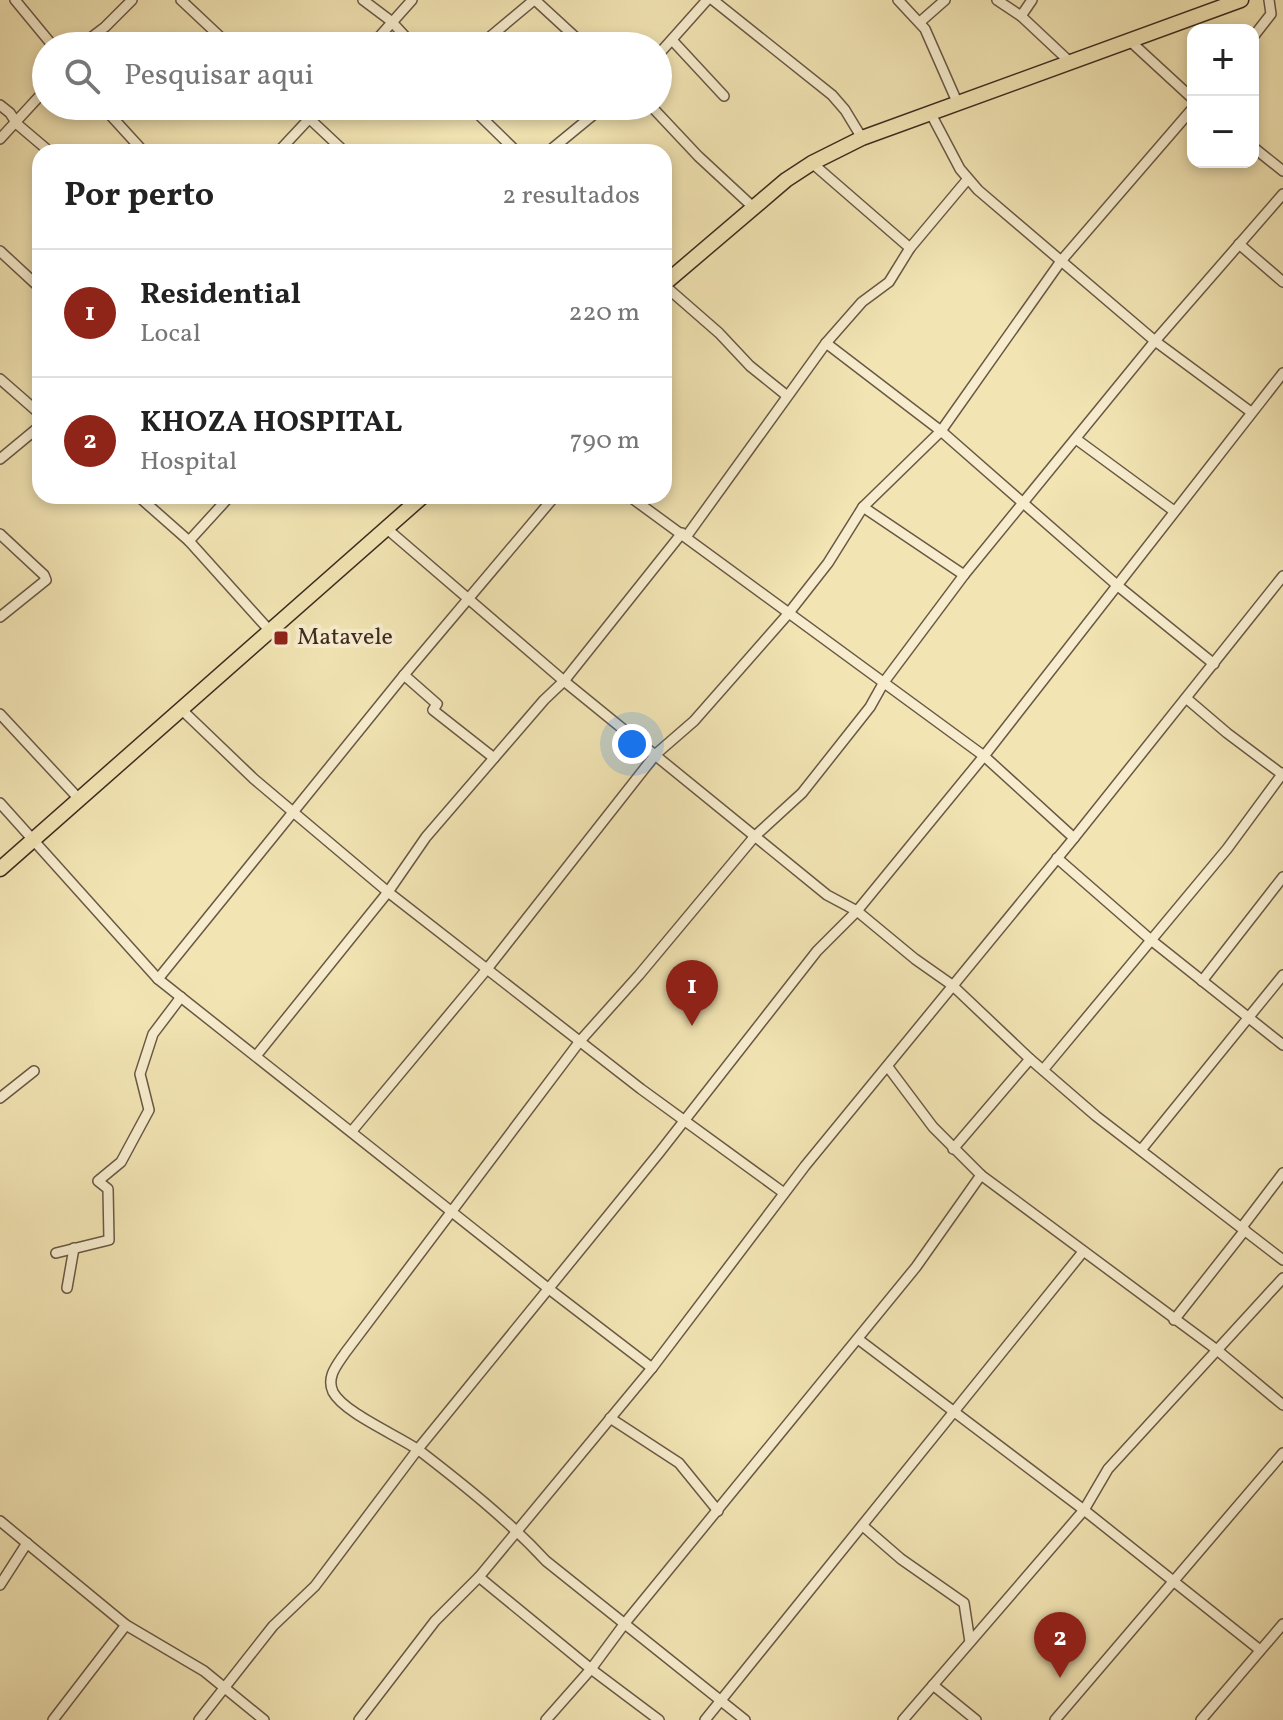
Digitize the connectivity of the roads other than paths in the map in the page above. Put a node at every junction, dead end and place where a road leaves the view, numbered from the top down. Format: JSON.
{"nodes":[{"id":1,"x":15,"y":0,"type":"edge"},
{"id":2,"x":132,"y":0,"type":"edge"},
{"id":3,"x":181,"y":0,"type":"edge"},
{"id":4,"x":363,"y":0,"type":"edge"},
{"id":5,"x":412,"y":0,"type":"edge"},
{"id":6,"x":534,"y":0,"type":"edge"},
{"id":7,"x":707,"y":0,"type":"edge"},
{"id":8,"x":713,"y":0,"type":"edge"},
{"id":9,"x":898,"y":0,"type":"edge"},
{"id":10,"x":945,"y":0,"type":"edge"},
{"id":11,"x":997,"y":0,"type":"edge"},
{"id":12,"x":1032,"y":0,"type":"edge"},
{"id":13,"x":1241,"y":0,"type":"edge"},
{"id":14,"x":1269,"y":0,"type":"edge"},
{"id":15,"x":1021,"y":16,"type":"junction"},
{"id":16,"x":391,"y":21,"type":"junction"},
{"id":17,"x":920,"y":22,"type":"junction"},
{"id":18,"x":1259,"y":29,"type":"edge"},
{"id":19,"x":41,"y":32,"type":"edge"},
{"id":20,"x":98,"y":32,"type":"edge"},
{"id":21,"x":215,"y":32,"type":"edge"},
{"id":22,"x":382,"y":32,"type":"edge"},
{"id":23,"x":401,"y":32,"type":"edge"},
{"id":24,"x":496,"y":32,"type":"edge"},
{"id":25,"x":569,"y":32,"type":"edge"},
{"id":26,"x":672,"y":40,"type":"joint"},
{"id":27,"x":1130,"y":41,"type":"junction"},
{"id":28,"x":1070,"y":62,"type":"junction"},
{"id":29,"x":724,"y":96,"type":"dead end"},
{"id":30,"x":1190,"y":96,"type":"edge"},
{"id":31,"x":958,"y":104,"type":"junction"},
{"id":32,"x":0,"y":105,"type":"edge"},
{"id":33,"x":32,"y":106,"type":"edge"},
{"id":34,"x":931,"y":114,"type":"junction"},
{"id":35,"x":1187,"y":115,"type":"edge"},
{"id":36,"x":115,"y":120,"type":"edge"},
{"id":37,"x":310,"y":120,"type":"edge"},
{"id":38,"x":312,"y":120,"type":"edge"},
{"id":39,"x":484,"y":120,"type":"edge"},
{"id":40,"x":587,"y":120,"type":"edge"},
{"id":41,"x":664,"y":120,"type":"edge"},
{"id":42,"x":17,"y":124,"type":"junction"},
{"id":43,"x":862,"y":138,"type":"junction"},
{"id":44,"x":0,"y":139,"type":"edge"},
{"id":45,"x":41,"y":144,"type":"edge"},
{"id":46,"x":137,"y":144,"type":"edge"},
{"id":47,"x":286,"y":144,"type":"edge"},
{"id":48,"x":337,"y":144,"type":"edge"},
{"id":49,"x":509,"y":144,"type":"edge"},
{"id":50,"x":558,"y":144,"type":"edge"},
{"id":51,"x":1259,"y":152,"type":"edge"},
{"id":52,"x":812,"y":163,"type":"junction"},
{"id":53,"x":1283,"y":171,"type":"edge"},
{"id":54,"x":967,"y":180,"type":"junction"},
{"id":55,"x":1283,"y":194,"type":"edge"},
{"id":56,"x":753,"y":207,"type":"junction"},
{"id":57,"x":1239,"y":244,"type":"junction"},
{"id":58,"x":910,"y":248,"type":"junction"},
{"id":59,"x":0,"y":251,"type":"edge"},
{"id":60,"x":1061,"y":261,"type":"junction"},
{"id":61,"x":672,"y":278,"type":"edge"},
{"id":62,"x":32,"y":281,"type":"edge"},
{"id":63,"x":1283,"y":282,"type":"edge"},
{"id":64,"x":672,"y":292,"type":"edge"},
{"id":65,"x":1155,"y":341,"type":"junction"},
{"id":66,"x":826,"y":343,"type":"junction"},
{"id":67,"x":1283,"y":373,"type":"edge"},
{"id":68,"x":0,"y":379,"type":"edge"},
{"id":69,"x":786,"y":395,"type":"junction"},
{"id":70,"x":32,"y":407,"type":"edge"},
{"id":71,"x":1251,"y":412,"type":"junction"},
{"id":72,"x":941,"y":431,"type":"junction"},
{"id":73,"x":32,"y":433,"type":"edge"},
{"id":74,"x":1076,"y":439,"type":"junction"},
{"id":75,"x":0,"y":459,"type":"edge"},
{"id":76,"x":1025,"y":503,"type":"junction"},
{"id":77,"x":147,"y":504,"type":"edge"},
{"id":78,"x":223,"y":504,"type":"edge"},
{"id":79,"x":414,"y":504,"type":"edge"},
{"id":80,"x":548,"y":504,"type":"edge"},
{"id":81,"x":640,"y":504,"type":"edge"},
{"id":82,"x":863,"y":507,"type":"junction"},
{"id":83,"x":1174,"y":511,"type":"junction"},
{"id":84,"x":386,"y":528,"type":"junction"},
{"id":85,"x":0,"y":534,"type":"edge"},
{"id":86,"x":684,"y":535,"type":"junction"},
{"id":87,"x":189,"y":541,"type":"junction"},
{"id":88,"x":964,"y":575,"type":"junction"},
{"id":89,"x":1283,"y":576,"type":"edge"},
{"id":90,"x":1118,"y":586,"type":"junction"},
{"id":91,"x":469,"y":597,"type":"junction"},
{"id":92,"x":788,"y":614,"type":"junction"},
{"id":93,"x":0,"y":617,"type":"edge"},
{"id":94,"x":270,"y":631,"type":"junction"},
{"id":95,"x":1214,"y":664,"type":"junction"},
{"id":96,"x":404,"y":675,"type":"junction"},
{"id":97,"x":564,"y":681,"type":"junction"},
{"id":98,"x":884,"y":682,"type":"junction"},
{"id":99,"x":1186,"y":698,"type":"junction"},
{"id":100,"x":181,"y":709,"type":"junction"},
{"id":101,"x":0,"y":714,"type":"edge"},
{"id":102,"x":656,"y":754,"type":"junction"},
{"id":103,"x":984,"y":756,"type":"junction"},
{"id":104,"x":494,"y":758,"type":"junction"},
{"id":105,"x":1283,"y":774,"type":"edge"},
{"id":106,"x":80,"y":800,"type":"junction"},
{"id":107,"x":0,"y":803,"type":"edge"},
{"id":108,"x":293,"y":814,"type":"junction"},
{"id":109,"x":755,"y":836,"type":"junction"},
{"id":110,"x":1074,"y":838,"type":"junction"},
{"id":111,"x":34,"y":840,"type":"junction"},
{"id":112,"x":1057,"y":858,"type":"junction"},
{"id":113,"x":0,"y":869,"type":"edge"},
{"id":114,"x":1283,"y":877,"type":"edge"},
{"id":115,"x":388,"y":892,"type":"junction"},
{"id":116,"x":857,"y":911,"type":"junction"},
{"id":117,"x":1151,"y":940,"type":"junction"},
{"id":118,"x":487,"y":969,"type":"junction"},
{"id":119,"x":1283,"y":975,"type":"edge"},
{"id":120,"x":158,"y":979,"type":"junction"},
{"id":121,"x":1202,"y":981,"type":"junction"},
{"id":122,"x":952,"y":985,"type":"junction"},
{"id":123,"x":181,"y":997,"type":"junction"},
{"id":124,"x":1248,"y":1019,"type":"junction"},
{"id":125,"x":580,"y":1041,"type":"junction"},
{"id":126,"x":1283,"y":1045,"type":"edge"},
{"id":127,"x":256,"y":1056,"type":"junction"},
{"id":128,"x":1030,"y":1059,"type":"junction"},
{"id":129,"x":888,"y":1067,"type":"junction"},
{"id":130,"x":1043,"y":1070,"type":"junction"},
{"id":131,"x":34,"y":1071,"type":"dead end"},
{"id":132,"x":0,"y":1098,"type":"edge"},
{"id":133,"x":685,"y":1121,"type":"junction"},
{"id":134,"x":352,"y":1131,"type":"junction"},
{"id":135,"x":953,"y":1149,"type":"junction"},
{"id":136,"x":1141,"y":1150,"type":"junction"},
{"id":137,"x":1283,"y":1173,"type":"edge"},
{"id":138,"x":981,"y":1175,"type":"junction"},
{"id":139,"x":784,"y":1193,"type":"junction"},
{"id":140,"x":449,"y":1211,"type":"junction"},
{"id":141,"x":1244,"y":1228,"type":"junction"},
{"id":142,"x":74,"y":1248,"type":"junction"},
{"id":143,"x":56,"y":1253,"type":"dead end"},
{"id":144,"x":1082,"y":1253,"type":"junction"},
{"id":145,"x":1283,"y":1260,"type":"edge"},
{"id":146,"x":1283,"y":1278,"type":"edge"},
{"id":147,"x":67,"y":1288,"type":"dead end"},
{"id":148,"x":549,"y":1289,"type":"junction"},
{"id":149,"x":1174,"y":1320,"type":"junction"},
{"id":150,"x":858,"y":1339,"type":"junction"},
{"id":151,"x":1217,"y":1350,"type":"junction"},
{"id":152,"x":652,"y":1368,"type":"junction"},
{"id":153,"x":1283,"y":1405,"type":"edge"},
{"id":154,"x":955,"y":1412,"type":"junction"},
{"id":155,"x":613,"y":1414,"type":"junction"},
{"id":156,"x":418,"y":1449,"type":"junction"},
{"id":157,"x":1283,"y":1453,"type":"edge"},
{"id":158,"x":1084,"y":1510,"type":"junction"},
{"id":159,"x":718,"y":1511,"type":"junction"},
{"id":160,"x":0,"y":1521,"type":"edge"},
{"id":161,"x":863,"y":1526,"type":"junction"},
{"id":162,"x":517,"y":1530,"type":"junction"},
{"id":163,"x":27,"y":1543,"type":"junction"},
{"id":164,"x":479,"y":1577,"type":"junction"},
{"id":165,"x":1175,"y":1582,"type":"junction"},
{"id":166,"x":0,"y":1585,"type":"edge"},
{"id":167,"x":625,"y":1623,"type":"junction"},
{"id":168,"x":1283,"y":1624,"type":"edge"},
{"id":169,"x":126,"y":1625,"type":"junction"},
{"id":170,"x":970,"y":1642,"type":"junction"},
{"id":171,"x":1260,"y":1650,"type":"junction"},
{"id":172,"x":591,"y":1669,"type":"junction"},
{"id":173,"x":933,"y":1685,"type":"junction"},
{"id":174,"x":226,"y":1687,"type":"junction"},
{"id":175,"x":720,"y":1701,"type":"junction"},
{"id":176,"x":53,"y":1720,"type":"edge"},
{"id":177,"x":199,"y":1720,"type":"edge"},
{"id":178,"x":264,"y":1720,"type":"edge"},
{"id":179,"x":359,"y":1720,"type":"edge"},
{"id":180,"x":546,"y":1720,"type":"edge"},
{"id":181,"x":659,"y":1720,"type":"edge"},
{"id":182,"x":705,"y":1720,"type":"edge"},
{"id":183,"x":745,"y":1720,"type":"edge"},
{"id":184,"x":903,"y":1720,"type":"edge"},
{"id":185,"x":976,"y":1720,"type":"edge"},
{"id":186,"x":1055,"y":1720,"type":"edge"},
{"id":187,"x":1201,"y":1720,"type":"edge"}],
"edges":[{"from":1,"to":19,"type":"street"},
{"from":2,"to":20,"type":"street"},
{"from":3,"to":21,"type":"street"},
{"from":4,"to":16,"type":"street"},
{"from":5,"to":16,"type":"street"},
{"from":6,"to":24,"type":"street"},
{"from":6,"to":25,"type":"street"},
{"from":7,"to":26,"type":"street"},
{"from":8,"to":43,"type":"street"},
{"from":9,"to":17,"type":"street"},
{"from":10,"to":17,"type":"street"},
{"from":11,"to":15,"type":"street"},
{"from":12,"to":15,"type":"street"},
{"from":13,"to":27,"type":"highway"},
{"from":14,"to":18,"type":"street"},
{"from":15,"to":28,"type":"street"},
{"from":16,"to":22,"type":"street"},
{"from":16,"to":23,"type":"street"},
{"from":17,"to":31,"type":"street"},
{"from":26,"to":29,"type":"street"},
{"from":27,"to":28,"type":"highway"},
{"from":27,"to":30,"type":"street"},
{"from":28,"to":31,"type":"highway"},
{"from":31,"to":34,"type":"highway"},
{"from":32,"to":42,"type":"street"},
{"from":33,"to":42,"type":"street"},
{"from":34,"to":43,"type":"highway"},
{"from":34,"to":54,"type":"street"},
{"from":35,"to":60,"type":"street"},
{"from":36,"to":46,"type":"street"},
{"from":37,"to":47,"type":"street"},
{"from":38,"to":48,"type":"street"},
{"from":39,"to":49,"type":"street"},
{"from":40,"to":50,"type":"street"},
{"from":41,"to":56,"type":"street"},
{"from":42,"to":44,"type":"street"},
{"from":42,"to":45,"type":"street"},
{"from":43,"to":52,"type":"highway"},
{"from":51,"to":53,"type":"street"},
{"from":52,"to":56,"type":"highway"},
{"from":52,"to":58,"type":"street"},
{"from":54,"to":58,"type":"street"},
{"from":54,"to":60,"type":"street"},
{"from":55,"to":57,"type":"street"},
{"from":56,"to":61,"type":"highway"},
{"from":57,"to":63,"type":"street"},
{"from":57,"to":65,"type":"street"},
{"from":58,"to":66,"type":"street"},
{"from":59,"to":62,"type":"street"},
{"from":60,"to":65,"type":"street"},
{"from":60,"to":72,"type":"street"},
{"from":64,"to":69,"type":"street"},
{"from":65,"to":71,"type":"street"},
{"from":65,"to":74,"type":"street"},
{"from":66,"to":69,"type":"street"},
{"from":66,"to":72,"type":"street"},
{"from":67,"to":71,"type":"street"},
{"from":68,"to":70,"type":"street"},
{"from":69,"to":86,"type":"street"},
{"from":71,"to":83,"type":"street"},
{"from":72,"to":76,"type":"street"},
{"from":72,"to":82,"type":"street"},
{"from":73,"to":75,"type":"street"},
{"from":74,"to":76,"type":"street"},
{"from":74,"to":83,"type":"street"},
{"from":76,"to":88,"type":"street"},
{"from":76,"to":90,"type":"street"},
{"from":77,"to":87,"type":"street"},
{"from":78,"to":87,"type":"street"},
{"from":79,"to":84,"type":"highway"},
{"from":80,"to":91,"type":"street"},
{"from":81,"to":86,"type":"street"},
{"from":82,"to":88,"type":"street"},
{"from":82,"to":92,"type":"street"},
{"from":83,"to":90,"type":"street"},
{"from":84,"to":91,"type":"street"},
{"from":84,"to":94,"type":"highway"},
{"from":85,"to":93,"type":"street"},
{"from":86,"to":92,"type":"street"},
{"from":86,"to":97,"type":"street"},
{"from":87,"to":94,"type":"street"},
{"from":88,"to":98,"type":"street"},
{"from":89,"to":95,"type":"street"},
{"from":90,"to":95,"type":"street"},
{"from":90,"to":103,"type":"street"},
{"from":91,"to":96,"type":"street"},
{"from":91,"to":97,"type":"street"},
{"from":92,"to":98,"type":"street"},
{"from":92,"to":102,"type":"street"},
{"from":94,"to":100,"type":"highway"},
{"from":95,"to":99,"type":"street"},
{"from":96,"to":104,"type":"street"},
{"from":96,"to":108,"type":"street"},
{"from":97,"to":102,"type":"street"},
{"from":97,"to":104,"type":"street"},
{"from":98,"to":103,"type":"street"},
{"from":98,"to":109,"type":"street"},
{"from":99,"to":105,"type":"street"},
{"from":99,"to":110,"type":"street"},
{"from":100,"to":106,"type":"highway"},
{"from":100,"to":108,"type":"street"},
{"from":101,"to":106,"type":"street"},
{"from":102,"to":109,"type":"street"},
{"from":102,"to":118,"type":"street"},
{"from":103,"to":110,"type":"street"},
{"from":103,"to":116,"type":"street"},
{"from":104,"to":115,"type":"street"},
{"from":105,"to":117,"type":"street"},
{"from":106,"to":111,"type":"highway"},
{"from":107,"to":111,"type":"street"},
{"from":108,"to":115,"type":"street"},
{"from":108,"to":120,"type":"street"},
{"from":109,"to":116,"type":"street"},
{"from":109,"to":125,"type":"street"},
{"from":110,"to":112,"type":"street"},
{"from":111,"to":113,"type":"highway"},
{"from":111,"to":120,"type":"street"},
{"from":112,"to":117,"type":"street"},
{"from":112,"to":122,"type":"street"},
{"from":114,"to":121,"type":"street"},
{"from":115,"to":118,"type":"street"},
{"from":115,"to":127,"type":"street"},
{"from":116,"to":122,"type":"street"},
{"from":116,"to":133,"type":"street"},
{"from":117,"to":121,"type":"street"},
{"from":117,"to":130,"type":"street"},
{"from":118,"to":125,"type":"street"},
{"from":118,"to":134,"type":"street"},
{"from":119,"to":124,"type":"street"},
{"from":120,"to":123,"type":"street"},
{"from":121,"to":124,"type":"street"},
{"from":122,"to":128,"type":"street"},
{"from":122,"to":129,"type":"street"},
{"from":123,"to":127,"type":"street"},
{"from":123,"to":142,"type":"street"},
{"from":124,"to":126,"type":"street"},
{"from":124,"to":136,"type":"street"},
{"from":125,"to":133,"type":"street"},
{"from":125,"to":140,"type":"street"},
{"from":127,"to":134,"type":"street"},
{"from":128,"to":130,"type":"street"},
{"from":128,"to":135,"type":"street"},
{"from":129,"to":135,"type":"street"},
{"from":129,"to":139,"type":"street"},
{"from":130,"to":136,"type":"street"},
{"from":131,"to":132,"type":"street"},
{"from":133,"to":139,"type":"street"},
{"from":133,"to":148,"type":"street"},
{"from":134,"to":140,"type":"street"},
{"from":135,"to":138,"type":"street"},
{"from":136,"to":141,"type":"street"},
{"from":137,"to":141,"type":"street"},
{"from":138,"to":144,"type":"street"},
{"from":138,"to":150,"type":"street"},
{"from":139,"to":152,"type":"street"},
{"from":140,"to":148,"type":"street"},
{"from":140,"to":156,"type":"street"},
{"from":141,"to":145,"type":"street"},
{"from":141,"to":149,"type":"street"},
{"from":142,"to":143,"type":"street"},
{"from":142,"to":147,"type":"street"},
{"from":144,"to":149,"type":"street"},
{"from":144,"to":154,"type":"street"},
{"from":146,"to":151,"type":"street"},
{"from":148,"to":152,"type":"street"},
{"from":148,"to":156,"type":"street"},
{"from":149,"to":151,"type":"street"},
{"from":150,"to":154,"type":"street"},
{"from":150,"to":159,"type":"street"},
{"from":151,"to":153,"type":"street"},
{"from":151,"to":158,"type":"street"},
{"from":152,"to":155,"type":"street"},
{"from":154,"to":158,"type":"street"},
{"from":154,"to":161,"type":"street"},
{"from":155,"to":159,"type":"street"},
{"from":155,"to":162,"type":"street"},
{"from":156,"to":162,"type":"street"},
{"from":156,"to":174,"type":"street"},
{"from":157,"to":165,"type":"street"},
{"from":158,"to":165,"type":"street"},
{"from":158,"to":170,"type":"street"},
{"from":159,"to":167,"type":"street"},
{"from":160,"to":163,"type":"street"},
{"from":161,"to":170,"type":"street"},
{"from":161,"to":175,"type":"street"},
{"from":162,"to":164,"type":"street"},
{"from":162,"to":167,"type":"street"},
{"from":163,"to":166,"type":"street"},
{"from":163,"to":169,"type":"street"},
{"from":164,"to":172,"type":"street"},
{"from":164,"to":179,"type":"street"},
{"from":165,"to":171,"type":"street"},
{"from":165,"to":186,"type":"street"},
{"from":167,"to":172,"type":"street"},
{"from":167,"to":175,"type":"street"},
{"from":168,"to":171,"type":"street"},
{"from":169,"to":174,"type":"street"},
{"from":169,"to":176,"type":"street"},
{"from":170,"to":173,"type":"street"},
{"from":171,"to":187,"type":"street"},
{"from":172,"to":180,"type":"street"},
{"from":172,"to":181,"type":"street"},
{"from":173,"to":184,"type":"street"},
{"from":173,"to":185,"type":"street"},
{"from":174,"to":177,"type":"street"},
{"from":174,"to":178,"type":"street"},
{"from":175,"to":182,"type":"street"},
{"from":175,"to":183,"type":"street"}]}
